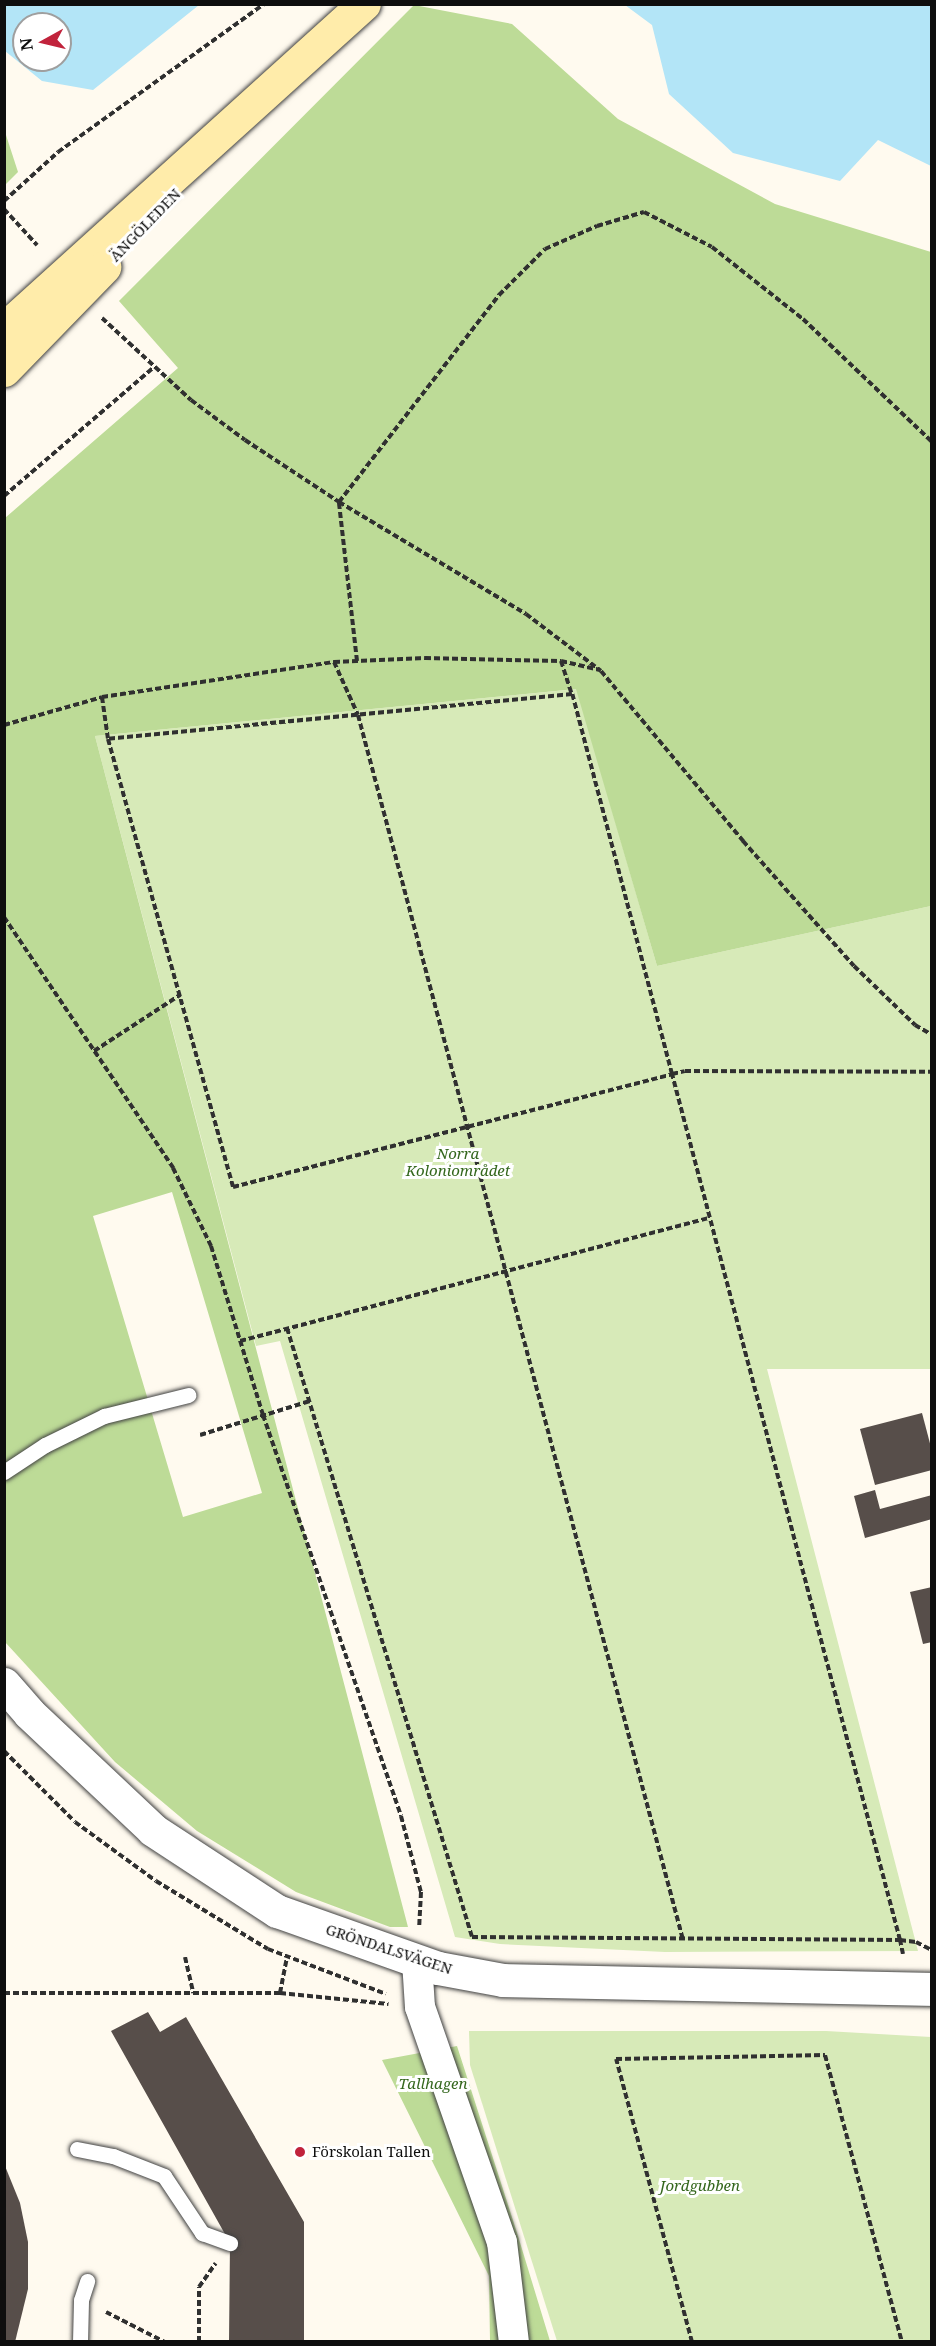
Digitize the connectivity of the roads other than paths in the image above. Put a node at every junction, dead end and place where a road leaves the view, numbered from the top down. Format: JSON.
{"nodes":[{"id":1,"x":364,"y":4,"type":"edge"},
{"id":2,"x":285,"y":80,"type":"junction"},
{"id":3,"x":4,"y":329,"type":"edge"},
{"id":4,"x":4,"y":370,"type":"edge"},
{"id":5,"x":188,"y":1395,"type":"dead end"},
{"id":6,"x":4,"y":1472,"type":"edge"},
{"id":7,"x":4,"y":1684,"type":"edge"},
{"id":8,"x":417,"y":1961,"type":"junction"},
{"id":9,"x":932,"y":1989,"type":"edge"},
{"id":10,"x":77,"y":2149,"type":"dead end"},
{"id":11,"x":230,"y":2243,"type":"road end"},
{"id":12,"x":87,"y":2281,"type":"dead end"},
{"id":13,"x":80,"y":2342,"type":"edge"},
{"id":14,"x":514,"y":2342,"type":"edge"}],
"edges":[{"from":1,"to":2,"type":"main road","name":"ÄNGÖLEDEN"},
{"from":2,"to":3,"type":"main road","name":"ÄNGÖLEDEN"},
{"from":2,"to":4,"type":"main road","name":"ÄNGÖLEDEN"},
{"from":5,"to":6,"type":"lane"},
{"from":7,"to":8,"type":"street","name":"GRÖNDALSVÄGEN"},
{"from":8,"to":9,"type":"street","name":"GRÖNDALSVÄGEN"},
{"from":8,"to":14,"type":"street"},
{"from":10,"to":11,"type":"lane"},
{"from":12,"to":13,"type":"lane"}]}
